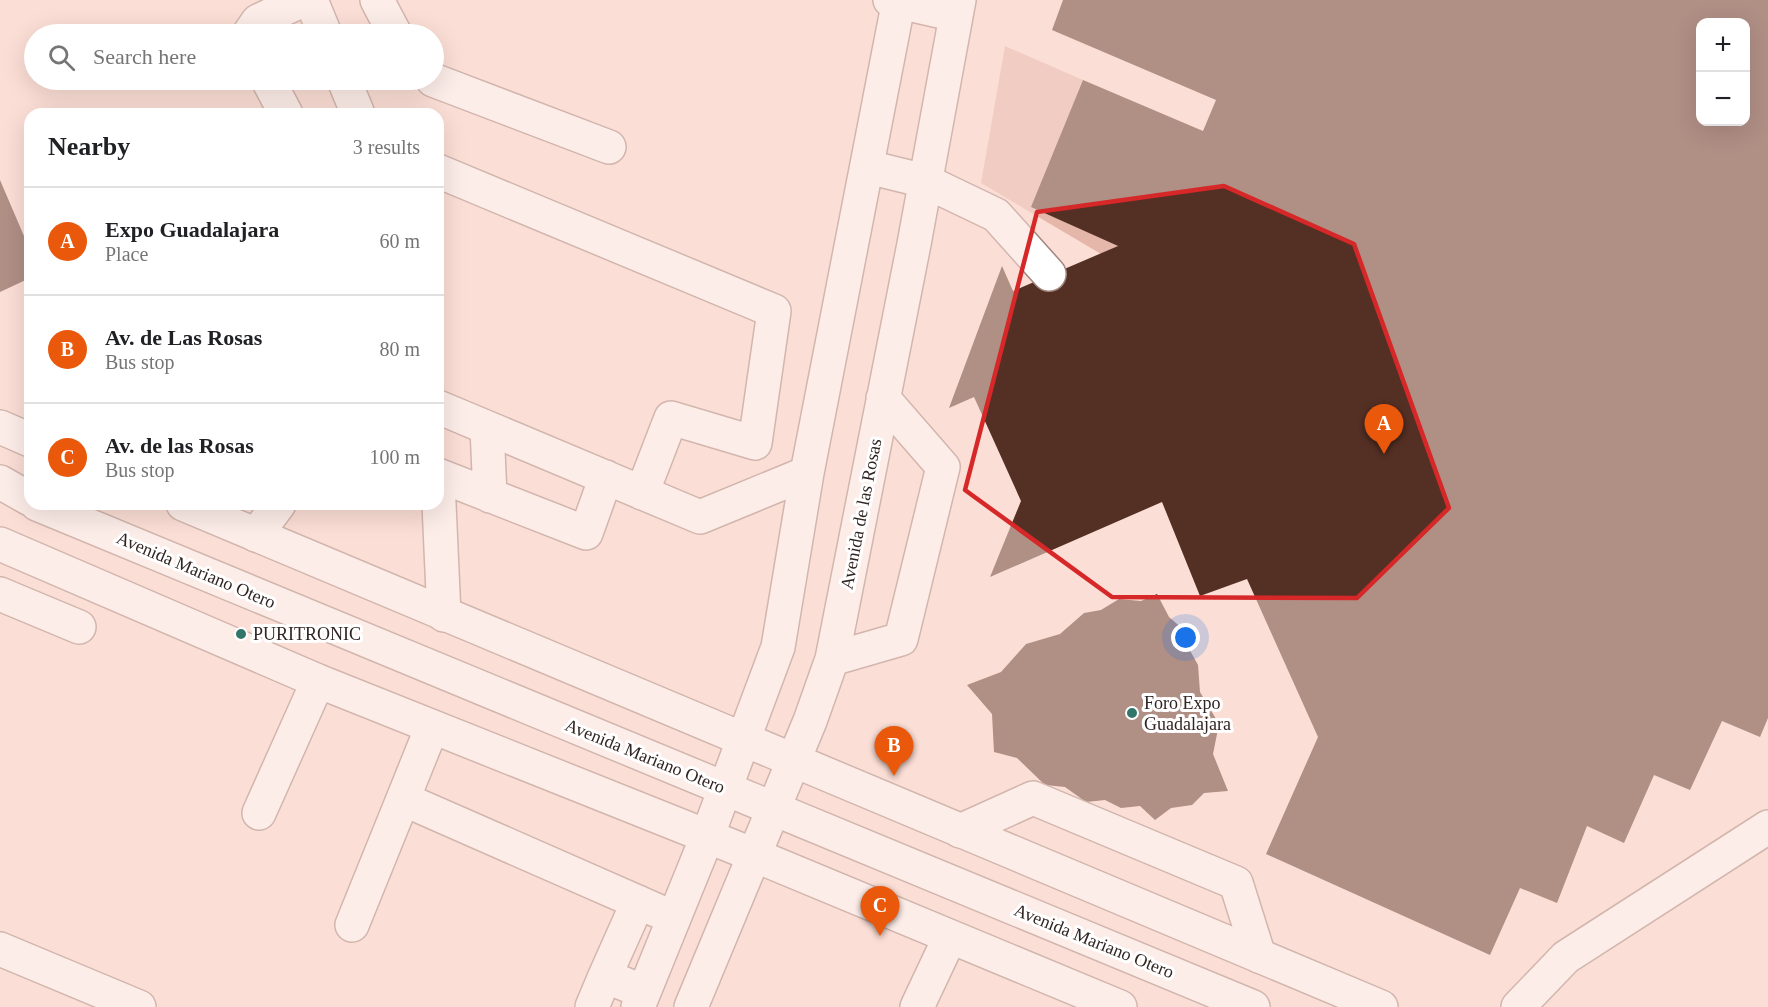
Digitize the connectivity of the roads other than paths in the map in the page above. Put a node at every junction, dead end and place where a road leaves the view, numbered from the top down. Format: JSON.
{"nodes":[{"id":1,"x":303,"y":0,"type":"edge"},
{"id":2,"x":311,"y":0,"type":"edge"},
{"id":3,"x":377,"y":0,"type":"edge"},
{"id":4,"x":896,"y":1,"type":"edge"},
{"id":5,"x":957,"y":8,"type":"edge"},
{"id":6,"x":256,"y":24,"type":"edge"},
{"id":7,"x":321,"y":24,"type":"edge"},
{"id":8,"x":390,"y":24,"type":"edge"},
{"id":9,"x":444,"y":84,"type":"edge"},
{"id":10,"x":273,"y":90,"type":"edge"},
{"id":11,"x":348,"y":90,"type":"edge"},
{"id":12,"x":283,"y":108,"type":"edge"},
{"id":13,"x":356,"y":108,"type":"edge"},
{"id":14,"x":609,"y":147,"type":"dead end"},
{"id":15,"x":868,"y":167,"type":"junction"},
{"id":16,"x":444,"y":174,"type":"edge"},
{"id":17,"x":925,"y":182,"type":"junction"},
{"id":18,"x":1049,"y":274,"type":"dead end"},
{"id":19,"x":883,"y":398,"type":"junction"},
{"id":20,"x":444,"y":410,"type":"edge"},
{"id":21,"x":0,"y":427,"type":"edge"},
{"id":22,"x":487,"y":428,"type":"junction"},
{"id":23,"x":24,"y":437,"type":"edge"},
{"id":24,"x":807,"y":473,"type":"junction"},
{"id":25,"x":444,"y":477,"type":"edge"},
{"id":26,"x":606,"y":477,"type":"junction"},
{"id":27,"x":0,"y":482,"type":"edge"},
{"id":28,"x":0,"y":489,"type":"edge"},
{"id":29,"x":642,"y":493,"type":"junction"},
{"id":30,"x":490,"y":495,"type":"junction"},
{"id":31,"x":24,"y":496,"type":"edge"},
{"id":32,"x":24,"y":498,"type":"edge"},
{"id":33,"x":53,"y":510,"type":"edge"},
{"id":34,"x":205,"y":510,"type":"edge"},
{"id":35,"x":275,"y":510,"type":"edge"},
{"id":36,"x":439,"y":510,"type":"edge"},
{"id":37,"x":256,"y":535,"type":"junction"},
{"id":38,"x":0,"y":544,"type":"edge"},
{"id":39,"x":0,"y":594,"type":"edge"},
{"id":40,"x":444,"y":615,"type":"junction"},
{"id":41,"x":79,"y":627,"type":"dead end"},
{"id":42,"x":832,"y":659,"type":"junction"},
{"id":43,"x":318,"y":681,"type":"junction"},
{"id":44,"x":432,"y":727,"type":"junction"},
{"id":45,"x":744,"y":741,"type":"junction"},
{"id":46,"x":792,"y":761,"type":"junction"},
{"id":47,"x":725,"y":790,"type":"junction"},
{"id":48,"x":403,"y":799,"type":"junction"},
{"id":49,"x":772,"y":808,"type":"junction"},
{"id":50,"x":259,"y":813,"type":"dead end"},
{"id":51,"x":1768,"y":827,"type":"edge"},
{"id":52,"x":960,"y":831,"type":"junction"},
{"id":53,"x":707,"y":837,"type":"junction"},
{"id":54,"x":754,"y":855,"type":"junction"},
{"id":55,"x":638,"y":902,"type":"junction"},
{"id":56,"x":674,"y":918,"type":"junction"},
{"id":57,"x":352,"y":925,"type":"dead end"},
{"id":58,"x":950,"y":937,"type":"junction"},
{"id":59,"x":0,"y":949,"type":"edge"},
{"id":60,"x":1258,"y":956,"type":"junction"},
{"id":61,"x":605,"y":976,"type":"junction"},
{"id":62,"x":640,"y":1000,"type":"edge"},
{"id":63,"x":139,"y":1007,"type":"edge"},
{"id":64,"x":592,"y":1007,"type":"edge"},
{"id":65,"x":691,"y":1007,"type":"edge"},
{"id":66,"x":917,"y":1007,"type":"edge"},
{"id":67,"x":1120,"y":1007,"type":"edge"},
{"id":68,"x":1253,"y":1007,"type":"edge"},
{"id":69,"x":1381,"y":1007,"type":"edge"},
{"id":70,"x":1518,"y":1007,"type":"edge"}],
"edges":[{"from":1,"to":6,"type":"main road"},
{"from":2,"to":7,"type":"main road"},
{"from":3,"to":8,"type":"main road"},
{"from":4,"to":5,"type":"main road"},
{"from":4,"to":15,"type":"main road"},
{"from":5,"to":17,"type":"main road","name":"Avenida de las Rosas"},
{"from":9,"to":14,"type":"main road"},
{"from":10,"to":12,"type":"main road"},
{"from":11,"to":13,"type":"main road"},
{"from":15,"to":17,"type":"main road"},
{"from":15,"to":24,"type":"main road"},
{"from":16,"to":29,"type":"main road"},
{"from":17,"to":18,"type":"main road"},
{"from":17,"to":19,"type":"main road","name":"Avenida de las Rosas"},
{"from":19,"to":42,"type":"main road","name":"Avenida de las Rosas"},
{"from":19,"to":42,"type":"main road"},
{"from":20,"to":22,"type":"main road"},
{"from":21,"to":23,"type":"main road"},
{"from":22,"to":26,"type":"main road"},
{"from":22,"to":30,"type":"main road"},
{"from":24,"to":29,"type":"main road"},
{"from":24,"to":45,"type":"main road"},
{"from":25,"to":30,"type":"main road"},
{"from":26,"to":29,"type":"main road"},
{"from":26,"to":30,"type":"main road"},
{"from":27,"to":31,"type":"main road"},
{"from":28,"to":32,"type":"main road","name":"Avenida Mariano Otero"},
{"from":33,"to":47,"type":"main road","name":"Avenida Mariano Otero"},
{"from":34,"to":37,"type":"main road"},
{"from":35,"to":37,"type":"main road"},
{"from":36,"to":40,"type":"main road"},
{"from":37,"to":40,"type":"main road"},
{"from":38,"to":43,"type":"main road"},
{"from":39,"to":41,"type":"main road"},
{"from":40,"to":45,"type":"main road"},
{"from":42,"to":46,"type":"main road","name":"Avenida de las Rosas"},
{"from":43,"to":44,"type":"main road"},
{"from":43,"to":50,"type":"main road"},
{"from":44,"to":48,"type":"main road"},
{"from":44,"to":53,"type":"main road"},
{"from":45,"to":46,"type":"main road"},
{"from":45,"to":47,"type":"main road"},
{"from":46,"to":49,"type":"main road","name":"Avenida de las Rosas"},
{"from":46,"to":52,"type":"main road"},
{"from":47,"to":49,"type":"main road","name":"Avenida Mariano Otero"},
{"from":47,"to":53,"type":"main road"},
{"from":48,"to":55,"type":"main road"},
{"from":48,"to":57,"type":"main road"},
{"from":49,"to":54,"type":"main road","name":"Avenida de las Rosas"},
{"from":49,"to":68,"type":"main road","name":"Avenida Mariano Otero"},
{"from":51,"to":70,"type":"main road"},
{"from":52,"to":60,"type":"main road"},
{"from":52,"to":60,"type":"main road"},
{"from":53,"to":54,"type":"main road"},
{"from":53,"to":56,"type":"main road"},
{"from":54,"to":58,"type":"main road"},
{"from":54,"to":65,"type":"main road","name":"Avenida de las Rosas"},
{"from":55,"to":56,"type":"main road"},
{"from":55,"to":61,"type":"main road"},
{"from":56,"to":62,"type":"main road"},
{"from":58,"to":66,"type":"main road"},
{"from":58,"to":67,"type":"main road"},
{"from":59,"to":63,"type":"main road"},
{"from":60,"to":69,"type":"main road"},
{"from":61,"to":62,"type":"main road"},
{"from":61,"to":64,"type":"main road"}]}
